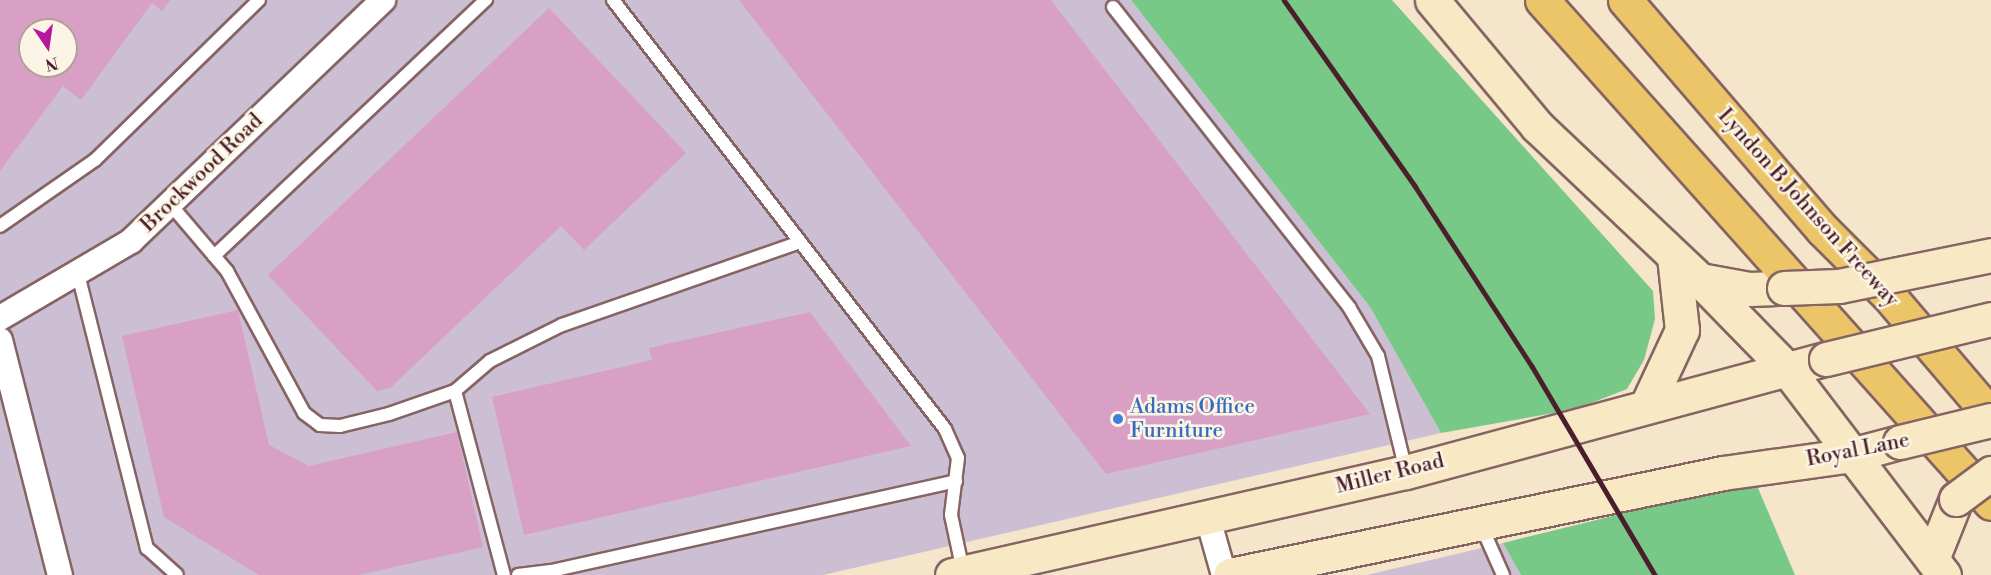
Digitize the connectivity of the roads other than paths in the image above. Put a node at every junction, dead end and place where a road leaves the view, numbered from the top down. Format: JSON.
{"nodes":[{"id":1,"x":259,"y":0,"type":"edge"},
{"id":2,"x":383,"y":0,"type":"edge"},
{"id":3,"x":486,"y":0,"type":"edge"},
{"id":4,"x":613,"y":0,"type":"edge"},
{"id":5,"x":1432,"y":0,"type":"edge"},
{"id":6,"x":1542,"y":0,"type":"edge"},
{"id":7,"x":1625,"y":0,"type":"edge"},
{"id":8,"x":1113,"y":7,"type":"dead end"},
{"id":9,"x":170,"y":204,"type":"junction"},
{"id":10,"x":0,"y":226,"type":"edge"},
{"id":11,"x":800,"y":242,"type":"junction"},
{"id":12,"x":1991,"y":255,"type":"edge"},
{"id":13,"x":214,"y":256,"type":"junction"},
{"id":14,"x":1674,"y":256,"type":"junction"},
{"id":15,"x":78,"y":274,"type":"junction"},
{"id":16,"x":1700,"y":280,"type":"junction"},
{"id":17,"x":0,"y":318,"type":"edge"},
{"id":18,"x":1991,"y":319,"type":"edge"},
{"id":19,"x":0,"y":340,"type":"edge"},
{"id":20,"x":1787,"y":369,"type":"junction"},
{"id":21,"x":455,"y":391,"type":"junction"},
{"id":22,"x":1647,"y":405,"type":"junction"},
{"id":23,"x":1991,"y":418,"type":"edge"},
{"id":24,"x":1851,"y":455,"type":"junction"},
{"id":25,"x":1406,"y":472,"type":"junction"},
{"id":26,"x":1991,"y":474,"type":"edge"},
{"id":27,"x":956,"y":481,"type":"junction"},
{"id":28,"x":1991,"y":503,"type":"edge"},
{"id":29,"x":1208,"y":515,"type":"junction"},
{"id":30,"x":1480,"y":522,"type":"junction"},
{"id":31,"x":1938,"y":567,"type":"edge"},
{"id":32,"x":553,"y":573,"type":"edge"},
{"id":33,"x":957,"y":574,"type":"edge"},
{"id":34,"x":60,"y":575,"type":"edge"},
{"id":35,"x":177,"y":575,"type":"edge"},
{"id":36,"x":504,"y":575,"type":"edge"},
{"id":37,"x":518,"y":575,"type":"edge"},
{"id":38,"x":1224,"y":575,"type":"edge"},
{"id":39,"x":1230,"y":575,"type":"edge"},
{"id":40,"x":1503,"y":575,"type":"edge"}],
"edges":[{"from":1,"to":10,"type":"lane"},
{"from":2,"to":9,"type":"street","name":"Brockwood Road"},
{"from":3,"to":13,"type":"lane"},
{"from":4,"to":11,"type":"lane"},
{"from":5,"to":14,"type":"main road"},
{"from":6,"to":28,"type":"highway"},
{"from":7,"to":23,"type":"highway","name":"Lyndon B Johnson Freeway"},
{"from":8,"to":25,"type":"lane"},
{"from":9,"to":13,"type":"lane"},
{"from":9,"to":15,"type":"street","name":"Brockwood Road"},
{"from":11,"to":21,"type":"lane"},
{"from":11,"to":27,"type":"lane"},
{"from":12,"to":16,"type":"main road","bridge":true},
{"from":13,"to":21,"type":"lane"},
{"from":14,"to":16,"type":"main road"},
{"from":14,"to":22,"type":"main road"},
{"from":15,"to":17,"type":"street","name":"Brockwood Road"},
{"from":15,"to":35,"type":"lane"},
{"from":16,"to":20,"type":"main road"},
{"from":18,"to":20,"type":"main road","name":"Miller Road","bridge":true},
{"from":19,"to":34,"type":"street"},
{"from":20,"to":22,"type":"main road","name":"Miller Road"},
{"from":20,"to":24,"type":"main road"},
{"from":21,"to":36,"type":"lane"},
{"from":22,"to":25,"type":"main road","name":"Miller Road"},
{"from":23,"to":24,"type":"main road","name":"Royal Lane","bridge":true},
{"from":24,"to":30,"type":"main road","name":"Royal Lane"},
{"from":24,"to":31,"type":"main road"},
{"from":25,"to":29,"type":"main road","name":"Miller Road"},
{"from":26,"to":31,"type":"main road","bridge":true},
{"from":27,"to":32,"type":"lane"},
{"from":27,"to":33,"type":"lane"},
{"from":29,"to":33,"type":"main road","name":"Miller Road"},
{"from":29,"to":38,"type":"street"},
{"from":30,"to":39,"type":"main road"},
{"from":30,"to":40,"type":"lane"},
{"from":32,"to":37,"type":"lane"}]}
